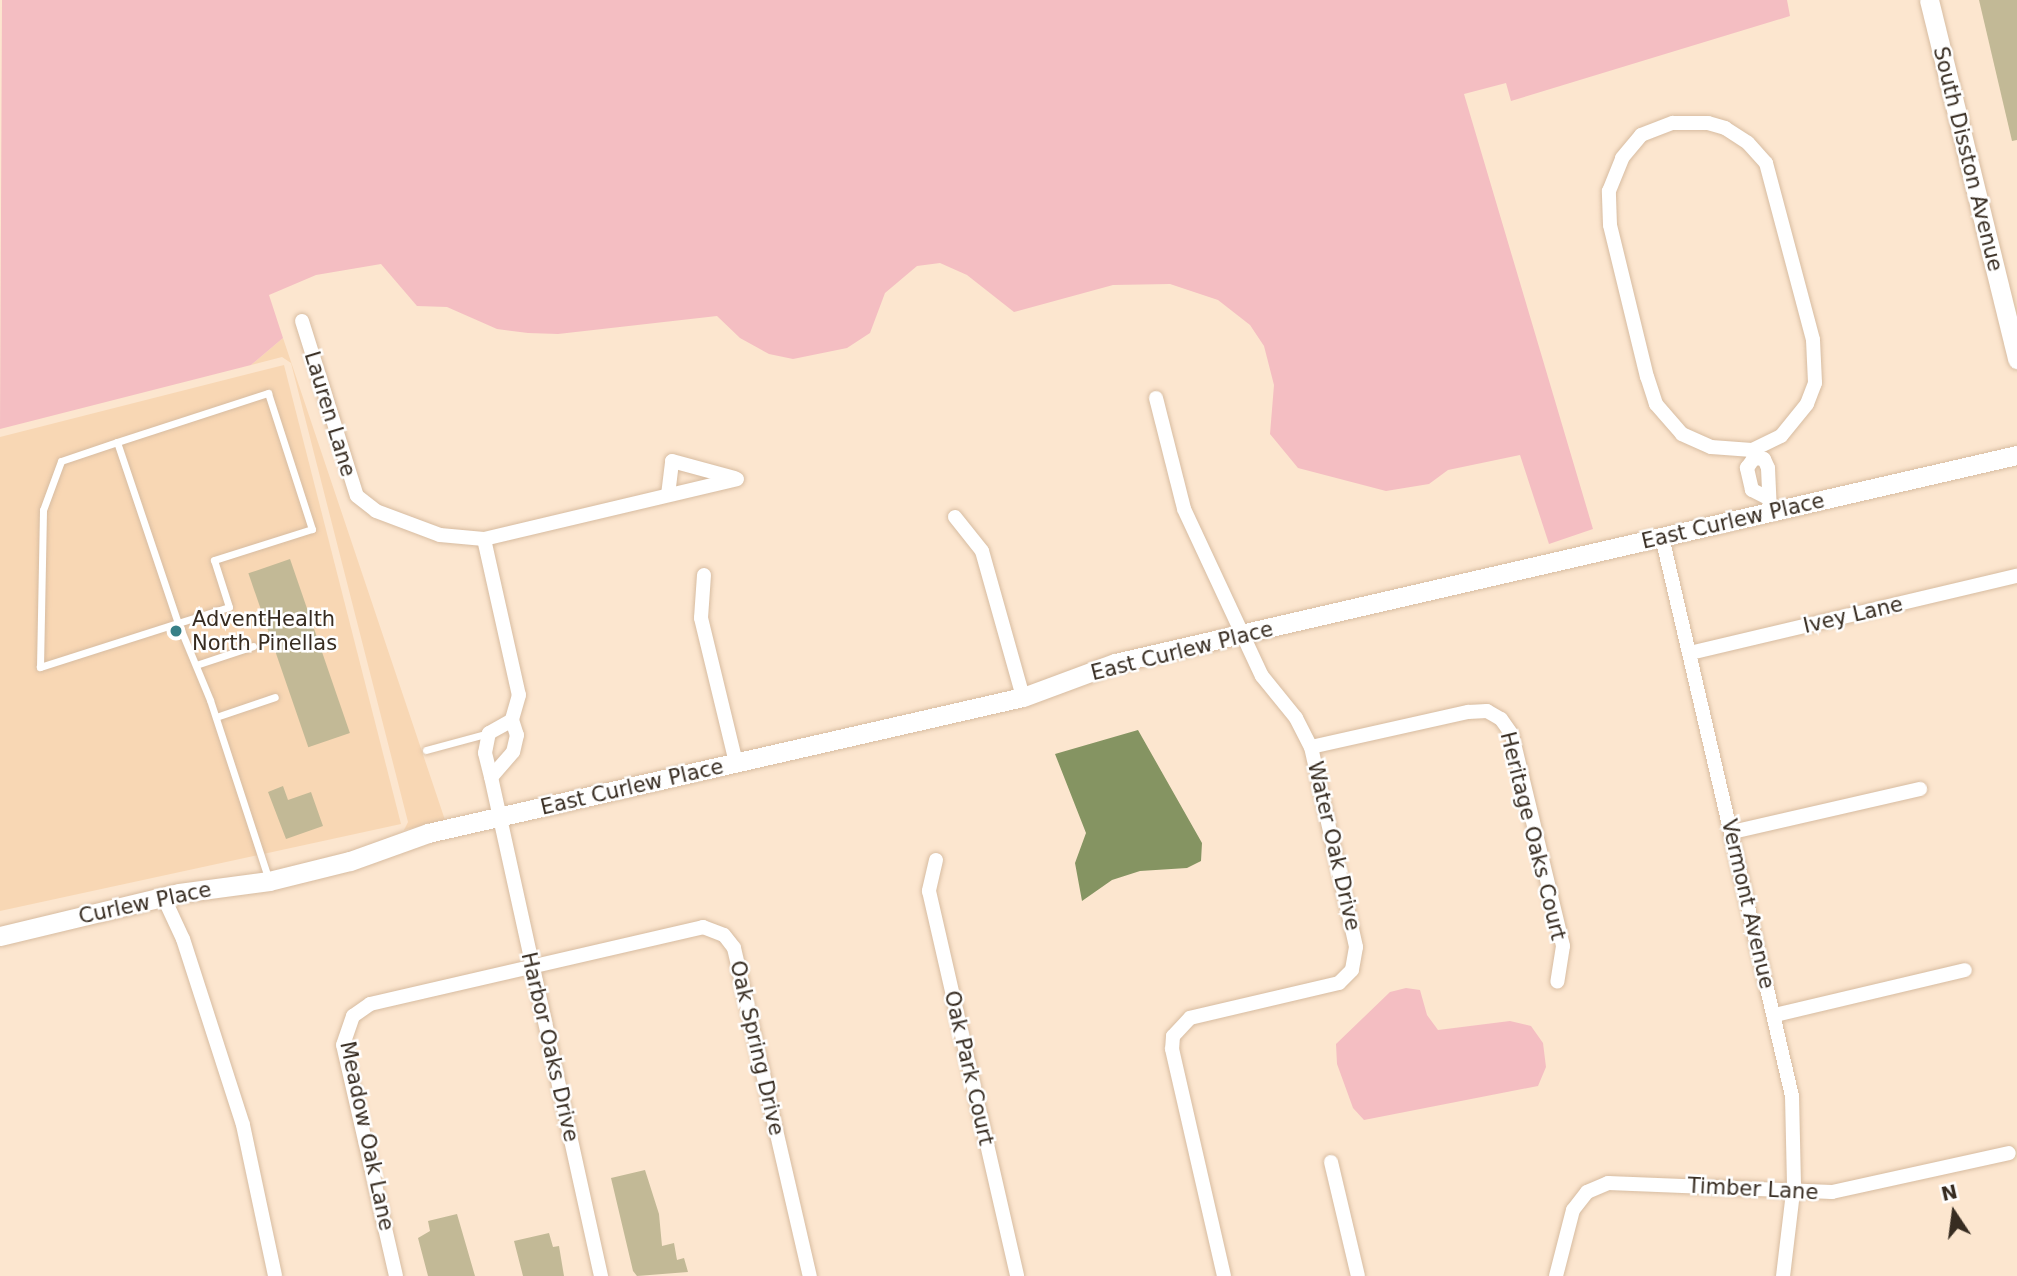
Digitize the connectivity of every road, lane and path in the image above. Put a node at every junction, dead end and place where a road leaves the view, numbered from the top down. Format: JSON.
{"nodes":[{"id":1,"x":1929,"y":0,"type":"edge"},
{"id":2,"x":302,"y":321,"type":"dead end"},
{"id":3,"x":2017,"y":359,"type":"edge"},
{"id":4,"x":1156,"y":398,"type":"dead end"},
{"id":5,"x":117,"y":442,"type":"junction"},
{"id":6,"x":1753,"y":454,"type":"junction"},
{"id":7,"x":2017,"y":455,"type":"edge"},
{"id":8,"x":668,"y":495,"type":"dead end"},
{"id":9,"x":1768,"y":504,"type":"junction"},
{"id":10,"x":955,"y":517,"type":"dead end"},
{"id":11,"x":1662,"y":537,"type":"junction"},
{"id":12,"x":484,"y":539,"type":"junction"},
{"id":13,"x":704,"y":575,"type":"dead end"},
{"id":14,"x":2017,"y":576,"type":"edge"},
{"id":15,"x":178,"y":623,"type":"junction"},
{"id":16,"x":1245,"y":635,"type":"junction"},
{"id":17,"x":253,"y":646,"type":"dead end"},
{"id":18,"x":1690,"y":653,"type":"junction"},
{"id":19,"x":196,"y":665,"type":"junction"},
{"id":20,"x":275,"y":697,"type":"dead end"},
{"id":21,"x":1023,"y":697,"type":"junction"},
{"id":22,"x":216,"y":718,"type":"junction"},
{"id":23,"x":512,"y":720,"type":"junction"},
{"id":24,"x":489,"y":733,"type":"junction"},
{"id":25,"x":1311,"y":747,"type":"junction"},
{"id":26,"x":425,"y":750,"type":"dead end"},
{"id":27,"x":736,"y":763,"type":"junction"},
{"id":28,"x":491,"y":777,"type":"junction"},
{"id":29,"x":1920,"y":789,"type":"dead end"},
{"id":30,"x":499,"y":817,"type":"junction"},
{"id":31,"x":1731,"y":832,"type":"junction"},
{"id":32,"x":936,"y":860,"type":"dead end"},
{"id":33,"x":269,"y":881,"type":"junction"},
{"id":34,"x":163,"y":897,"type":"junction"},
{"id":35,"x":0,"y":936,"type":"edge"},
{"id":36,"x":531,"y":966,"type":"junction"},
{"id":37,"x":1965,"y":970,"type":"dead end"},
{"id":38,"x":1557,"y":982,"type":"dead end"},
{"id":39,"x":1774,"y":1015,"type":"junction"},
{"id":40,"x":2009,"y":1153,"type":"dead end"},
{"id":41,"x":1331,"y":1162,"type":"dead end"},
{"id":42,"x":1793,"y":1193,"type":"junction"},
{"id":43,"x":275,"y":1276,"type":"edge"},
{"id":44,"x":396,"y":1276,"type":"edge"},
{"id":45,"x":601,"y":1276,"type":"edge"},
{"id":46,"x":810,"y":1276,"type":"edge"},
{"id":47,"x":1017,"y":1276,"type":"edge"},
{"id":48,"x":1224,"y":1276,"type":"edge"},
{"id":49,"x":1358,"y":1276,"type":"edge"},
{"id":50,"x":1556,"y":1276,"type":"edge"},
{"id":51,"x":1783,"y":1276,"type":"edge"}],
"edges":[{"from":1,"to":3,"type":"street","name":"South Disston Avenue"},
{"from":2,"to":12,"type":"street","name":"Lauren Lane"},
{"from":4,"to":16,"type":"street","name":"Water Oak Drive"},
{"from":5,"to":15,"type":"lane"},
{"from":5,"to":15,"type":"lane"},
{"from":5,"to":15,"type":"lane"},
{"from":6,"to":6,"type":"street"},
{"from":6,"to":9,"type":"street"},
{"from":7,"to":9,"type":"street","name":"East Curlew Place"},
{"from":8,"to":12,"type":"street","name":"Lauren Lane"},
{"from":9,"to":11,"type":"street","name":"East Curlew Place"},
{"from":10,"to":21,"type":"street"},
{"from":11,"to":16,"type":"street","name":"East Curlew Place"},
{"from":11,"to":18,"type":"street","name":"Vermont Avenue"},
{"from":12,"to":23,"type":"street"},
{"from":13,"to":27,"type":"street"},
{"from":14,"to":18,"type":"street","name":"Ivey Lane"},
{"from":15,"to":19,"type":"lane"},
{"from":16,"to":21,"type":"street","name":"East Curlew Place"},
{"from":16,"to":25,"type":"street","name":"Water Oak Drive"},
{"from":17,"to":19,"type":"lane"},
{"from":18,"to":31,"type":"street","name":"Vermont Avenue"},
{"from":19,"to":22,"type":"lane"},
{"from":20,"to":22,"type":"lane"},
{"from":21,"to":27,"type":"street","name":"East Curlew Place"},
{"from":22,"to":33,"type":"lane"},
{"from":23,"to":24,"type":"street"},
{"from":23,"to":28,"type":"street"},
{"from":24,"to":26,"type":"lane"},
{"from":24,"to":28,"type":"street"},
{"from":25,"to":38,"type":"street","name":"Heritage Oaks Court"},
{"from":25,"to":48,"type":"street","name":"Water Oak Drive"},
{"from":27,"to":30,"type":"street","name":"East Curlew Place"},
{"from":28,"to":30,"type":"street"},
{"from":29,"to":31,"type":"street"},
{"from":30,"to":33,"type":"street","name":"East Curlew Place"},
{"from":30,"to":36,"type":"street","name":"Harbor Oaks Drive"},
{"from":31,"to":39,"type":"street","name":"Vermont Avenue"},
{"from":32,"to":47,"type":"street","name":"Oak Park Court"},
{"from":33,"to":34,"type":"street","name":"Curlew Place"},
{"from":34,"to":35,"type":"street","name":"Curlew Place"},
{"from":34,"to":43,"type":"street"},
{"from":36,"to":44,"type":"street","name":"Meadow Oak Lane"},
{"from":36,"to":45,"type":"street","name":"Harbor Oaks Drive"},
{"from":36,"to":46,"type":"street","name":"Oak Spring Drive"},
{"from":37,"to":39,"type":"street"},
{"from":39,"to":42,"type":"street","name":"Vermont Avenue"},
{"from":40,"to":42,"type":"street","name":"Timber Lane"},
{"from":41,"to":49,"type":"street"},
{"from":42,"to":50,"type":"street","name":"Timber Lane"},
{"from":42,"to":51,"type":"street","name":"Vermont Avenue"}]}
